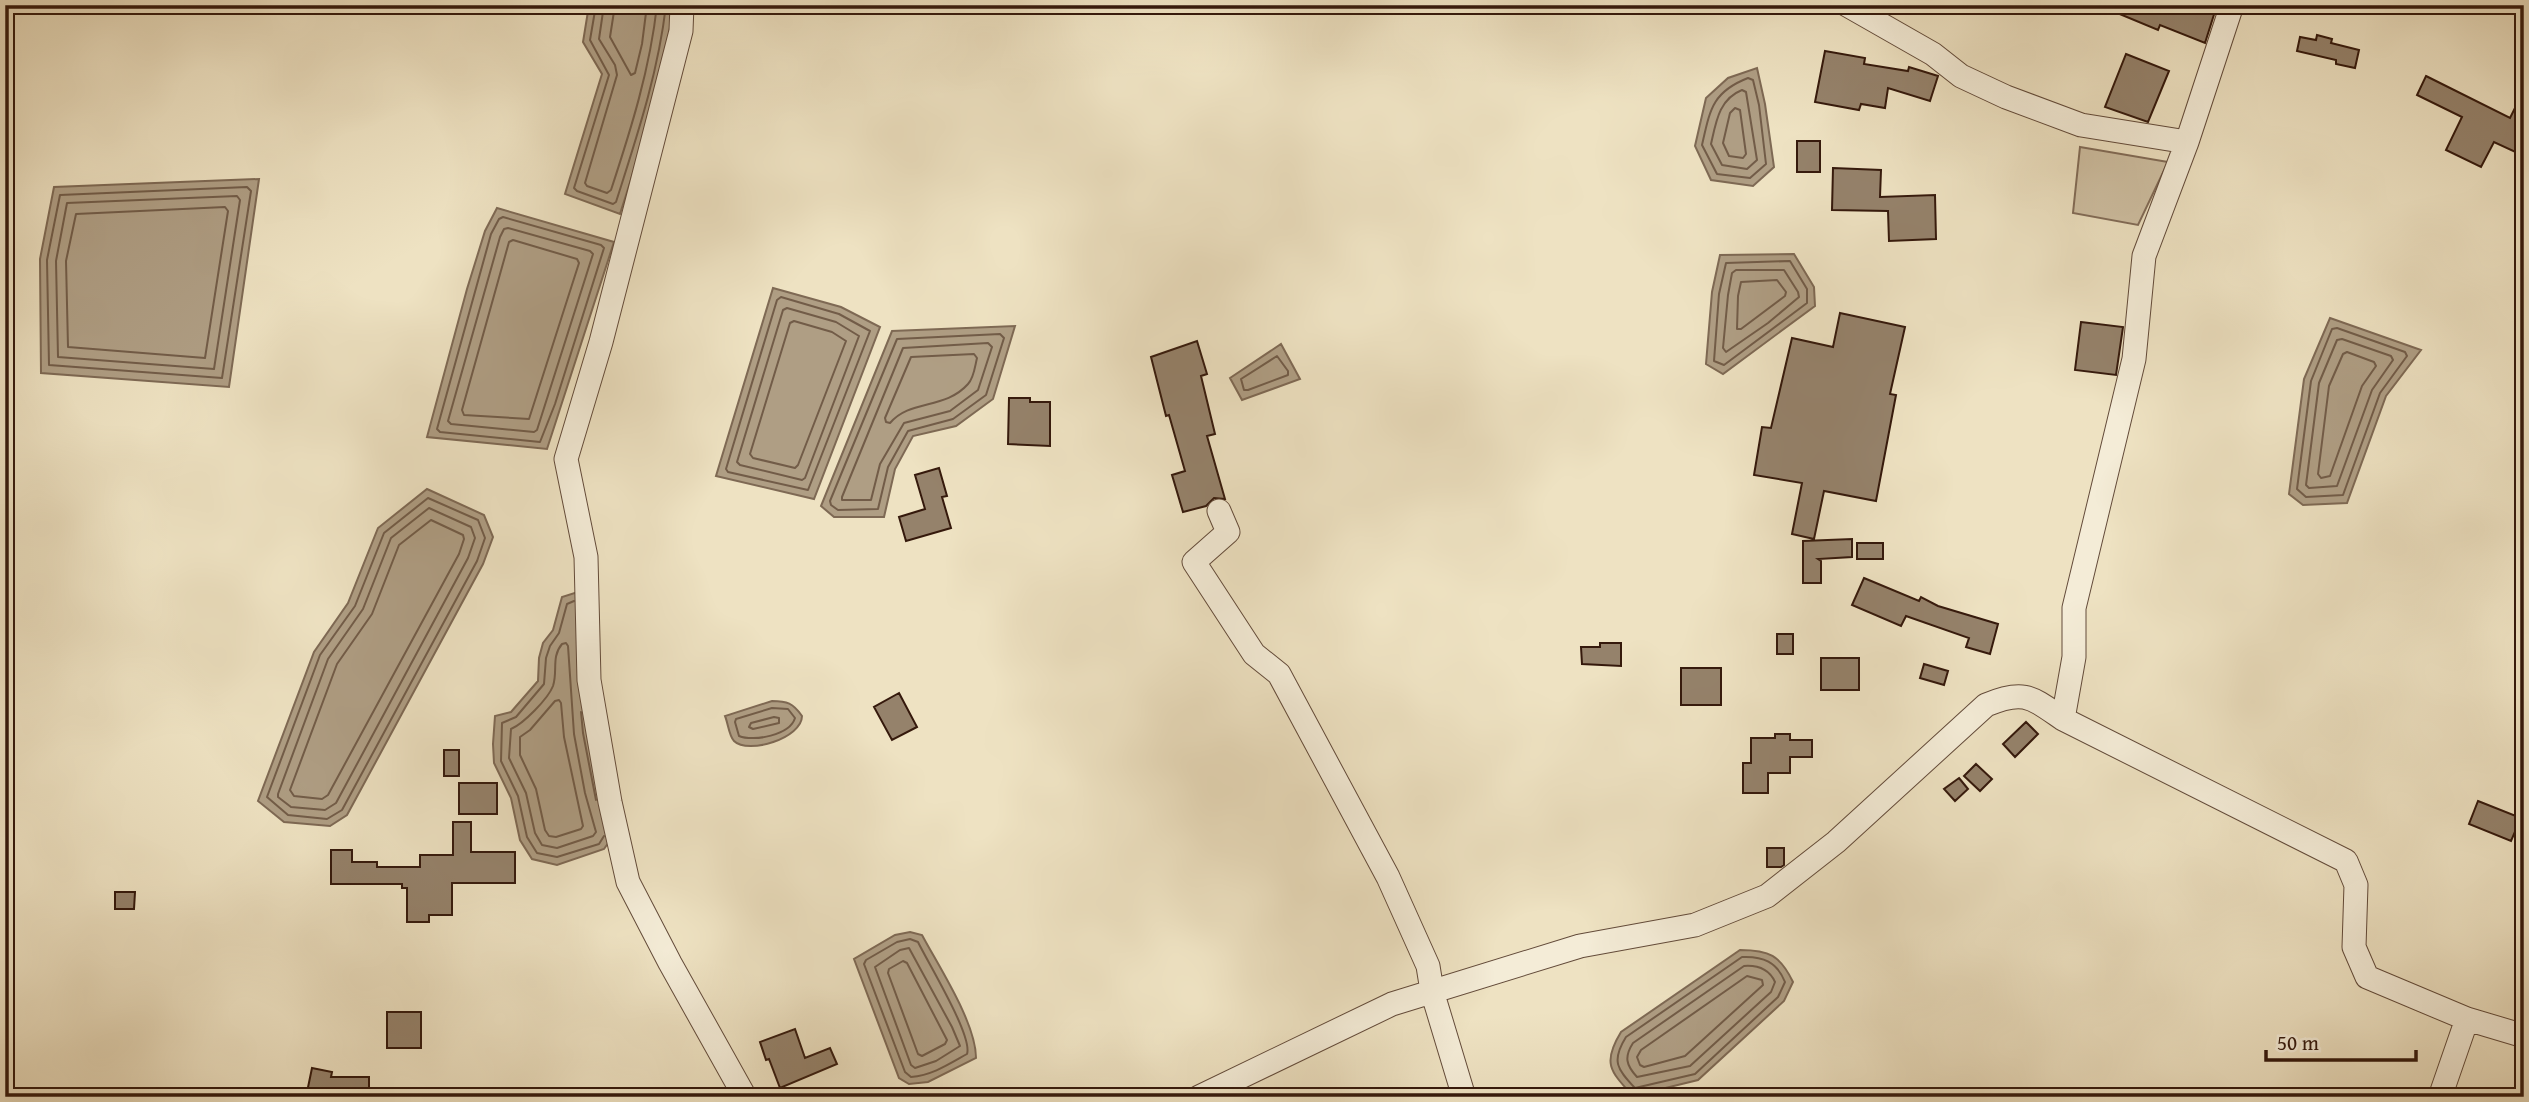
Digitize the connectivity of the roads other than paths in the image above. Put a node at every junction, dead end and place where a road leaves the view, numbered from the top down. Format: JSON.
{"nodes":[{"id":1,"x":682,"y":5,"type":"edge"},
{"id":2,"x":1847,"y":5,"type":"edge"},
{"id":3,"x":2232,"y":5,"type":"edge"},
{"id":4,"x":2186,"y":142,"type":"junction"},
{"id":5,"x":1219,"y":511,"type":"dead end"},
{"id":6,"x":2063,"y":719,"type":"junction"},
{"id":7,"x":1432,"y":990,"type":"junction"},
{"id":8,"x":2467,"y":1019,"type":"junction"},
{"id":9,"x":2524,"y":1036,"type":"edge"},
{"id":10,"x":745,"y":1097,"type":"edge"},
{"id":11,"x":1199,"y":1097,"type":"edge"},
{"id":12,"x":1464,"y":1097,"type":"edge"},
{"id":13,"x":2440,"y":1097,"type":"edge"}],
"edges":[{"from":1,"to":10,"type":"street"},
{"from":2,"to":4,"type":"street"},
{"from":3,"to":4,"type":"street"},
{"from":4,"to":6,"type":"street"},
{"from":5,"to":7,"type":"street"},
{"from":6,"to":7,"type":"street"},
{"from":6,"to":8,"type":"street"},
{"from":7,"to":11,"type":"street"},
{"from":7,"to":12,"type":"street"},
{"from":8,"to":9,"type":"street"},
{"from":8,"to":13,"type":"street"}]}
